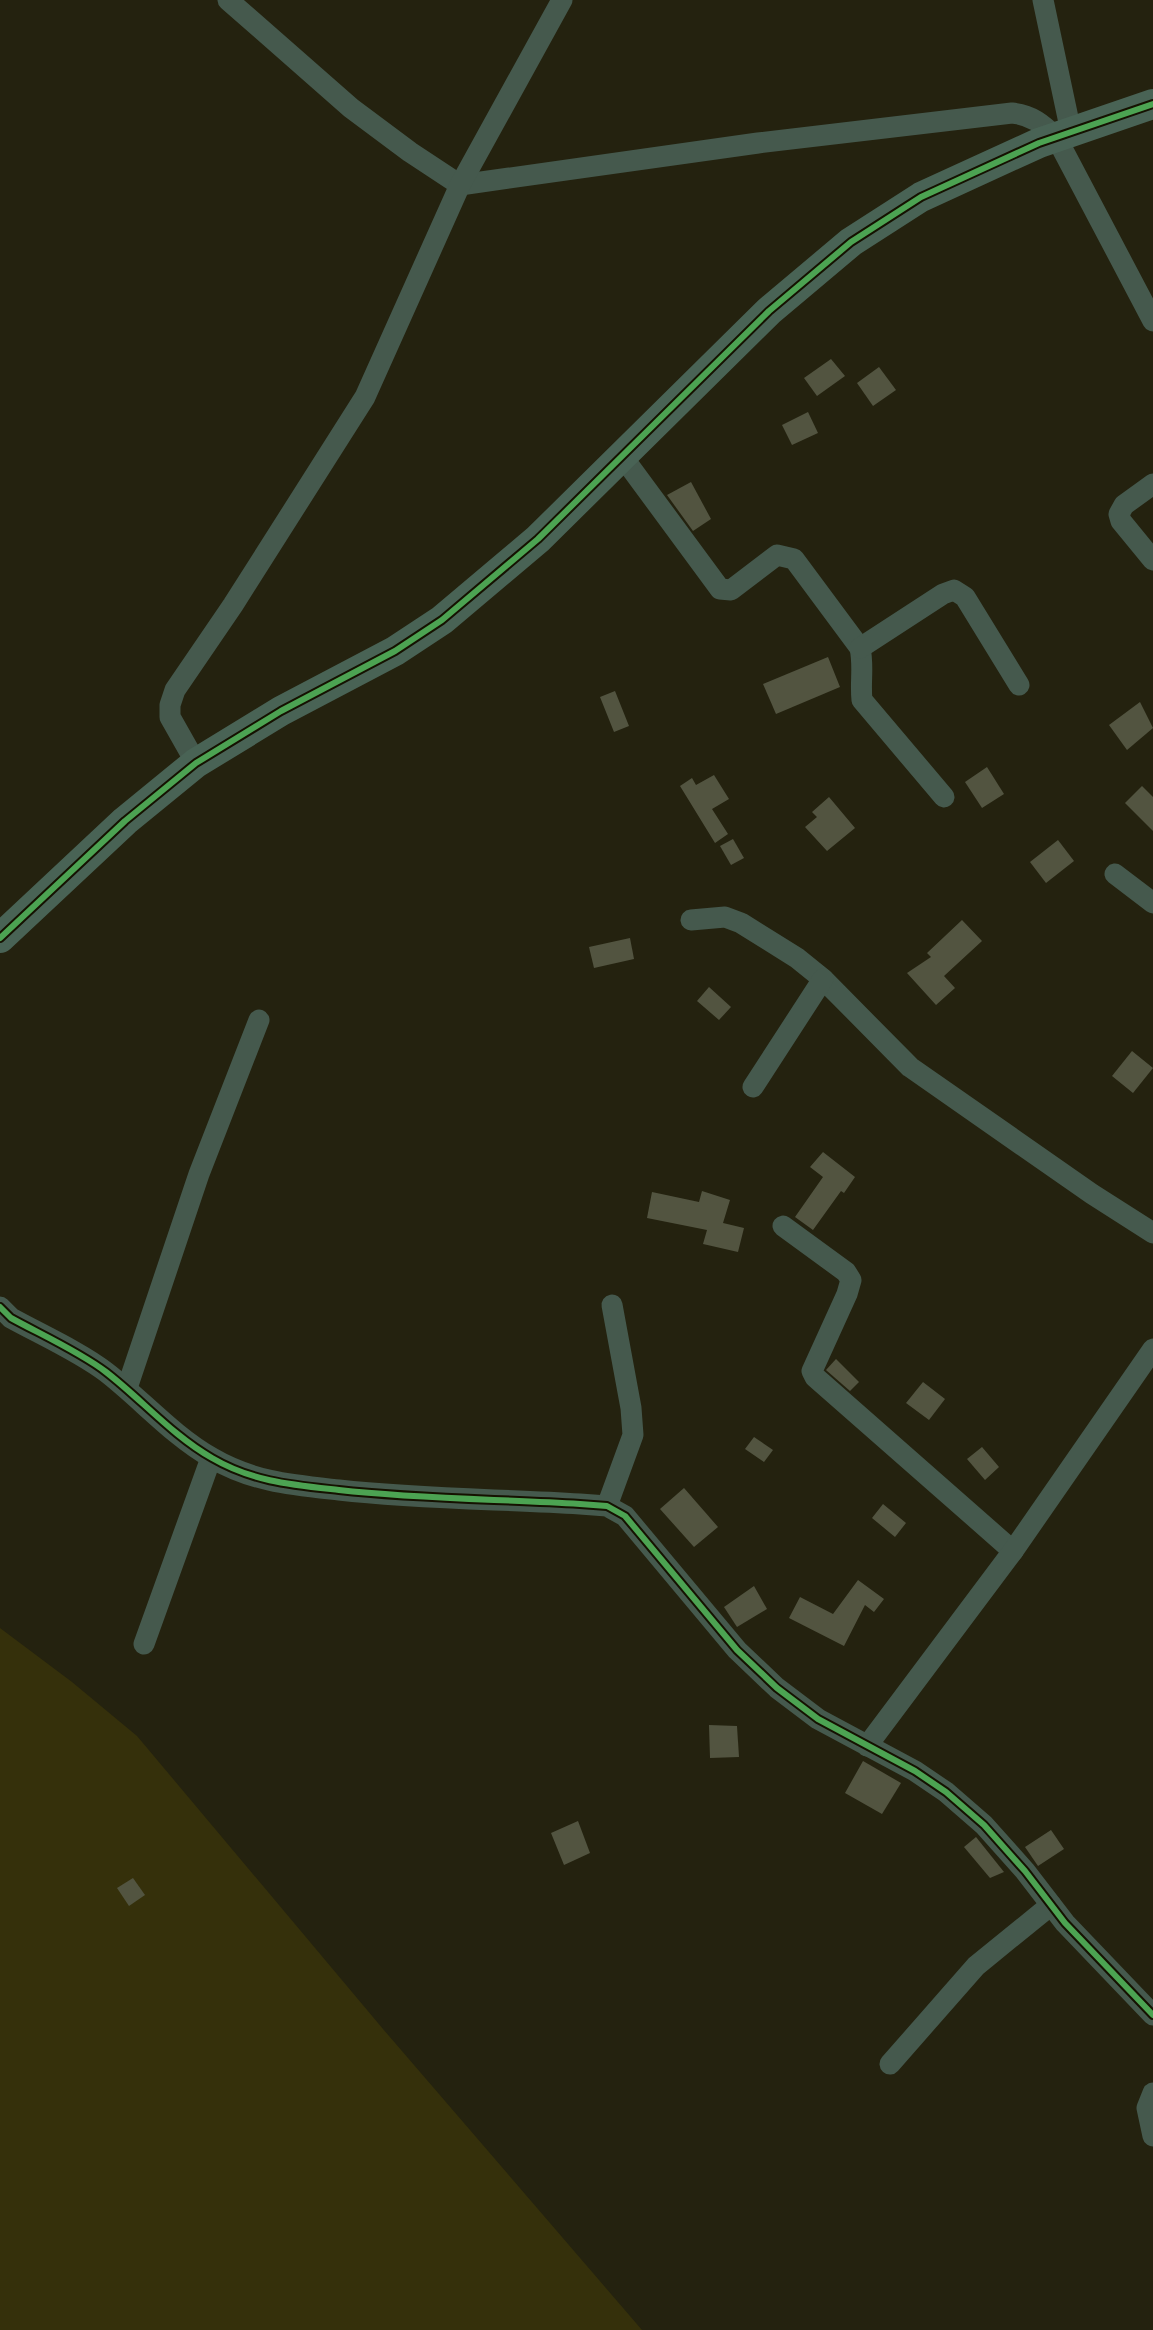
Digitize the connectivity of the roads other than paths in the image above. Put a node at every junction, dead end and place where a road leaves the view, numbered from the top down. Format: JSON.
{"nodes":[{"id":1,"x":228,"y":0,"type":"edge"},
{"id":2,"x":562,"y":0,"type":"edge"},
{"id":3,"x":1044,"y":0,"type":"edge"},
{"id":4,"x":1153,"y":104,"type":"edge"},
{"id":5,"x":1064,"y":135,"type":"junction"},
{"id":6,"x":460,"y":185,"type":"junction"},
{"id":7,"x":1153,"y":321,"type":"edge"},
{"id":8,"x":622,"y":456,"type":"junction"},
{"id":9,"x":1153,"y":484,"type":"edge"},
{"id":10,"x":1153,"y":560,"type":"edge"},
{"id":11,"x":861,"y":648,"type":"junction"},
{"id":12,"x":1019,"y":685,"type":"dead end"},
{"id":13,"x":196,"y":763,"type":"junction"},
{"id":14,"x":944,"y":797,"type":"dead end"},
{"id":15,"x":1115,"y":874,"type":"dead end"},
{"id":16,"x":1153,"y":903,"type":"edge"},
{"id":17,"x":691,"y":920,"type":"dead end"},
{"id":18,"x":0,"y":938,"type":"edge"},
{"id":19,"x":823,"y":979,"type":"junction"},
{"id":20,"x":259,"y":1020,"type":"dead end"},
{"id":21,"x":753,"y":1087,"type":"dead end"},
{"id":22,"x":783,"y":1226,"type":"dead end"},
{"id":23,"x":1153,"y":1233,"type":"edge"},
{"id":24,"x":612,"y":1305,"type":"dead end"},
{"id":25,"x":0,"y":1307,"type":"edge"},
{"id":26,"x":1153,"y":1349,"type":"edge"},
{"id":27,"x":127,"y":1388,"type":"junction"},
{"id":28,"x":211,"y":1458,"type":"junction"},
{"id":29,"x":607,"y":1506,"type":"junction"},
{"id":30,"x":1013,"y":1551,"type":"junction"},
{"id":31,"x":144,"y":1644,"type":"dead end"},
{"id":32,"x":867,"y":1746,"type":"junction"},
{"id":33,"x":1051,"y":1905,"type":"junction"},
{"id":34,"x":1153,"y":2014,"type":"edge"},
{"id":35,"x":890,"y":2064,"type":"dead end"},
{"id":36,"x":1153,"y":2093,"type":"edge"},
{"id":37,"x":1153,"y":2136,"type":"edge"}],
"edges":[{"from":1,"to":6,"type":"street"},
{"from":2,"to":6,"type":"street"},
{"from":3,"to":5,"type":"street"},
{"from":4,"to":5,"type":"street"},
{"from":5,"to":6,"type":"street"},
{"from":5,"to":7,"type":"street"},
{"from":5,"to":8,"type":"street"},
{"from":6,"to":13,"type":"street"},
{"from":8,"to":11,"type":"street"},
{"from":8,"to":13,"type":"street"},
{"from":9,"to":10,"type":"street"},
{"from":11,"to":12,"type":"street"},
{"from":11,"to":14,"type":"street"},
{"from":13,"to":18,"type":"street"},
{"from":15,"to":16,"type":"street"},
{"from":17,"to":19,"type":"street"},
{"from":19,"to":21,"type":"street"},
{"from":19,"to":23,"type":"street"},
{"from":20,"to":27,"type":"street"},
{"from":22,"to":30,"type":"street"},
{"from":24,"to":29,"type":"street"},
{"from":25,"to":27,"type":"street"},
{"from":26,"to":30,"type":"street"},
{"from":27,"to":28,"type":"street"},
{"from":28,"to":29,"type":"street"},
{"from":28,"to":31,"type":"street"},
{"from":29,"to":32,"type":"street"},
{"from":30,"to":32,"type":"street"},
{"from":32,"to":33,"type":"street"},
{"from":33,"to":34,"type":"street"},
{"from":33,"to":35,"type":"street"},
{"from":36,"to":37,"type":"street"}]}
